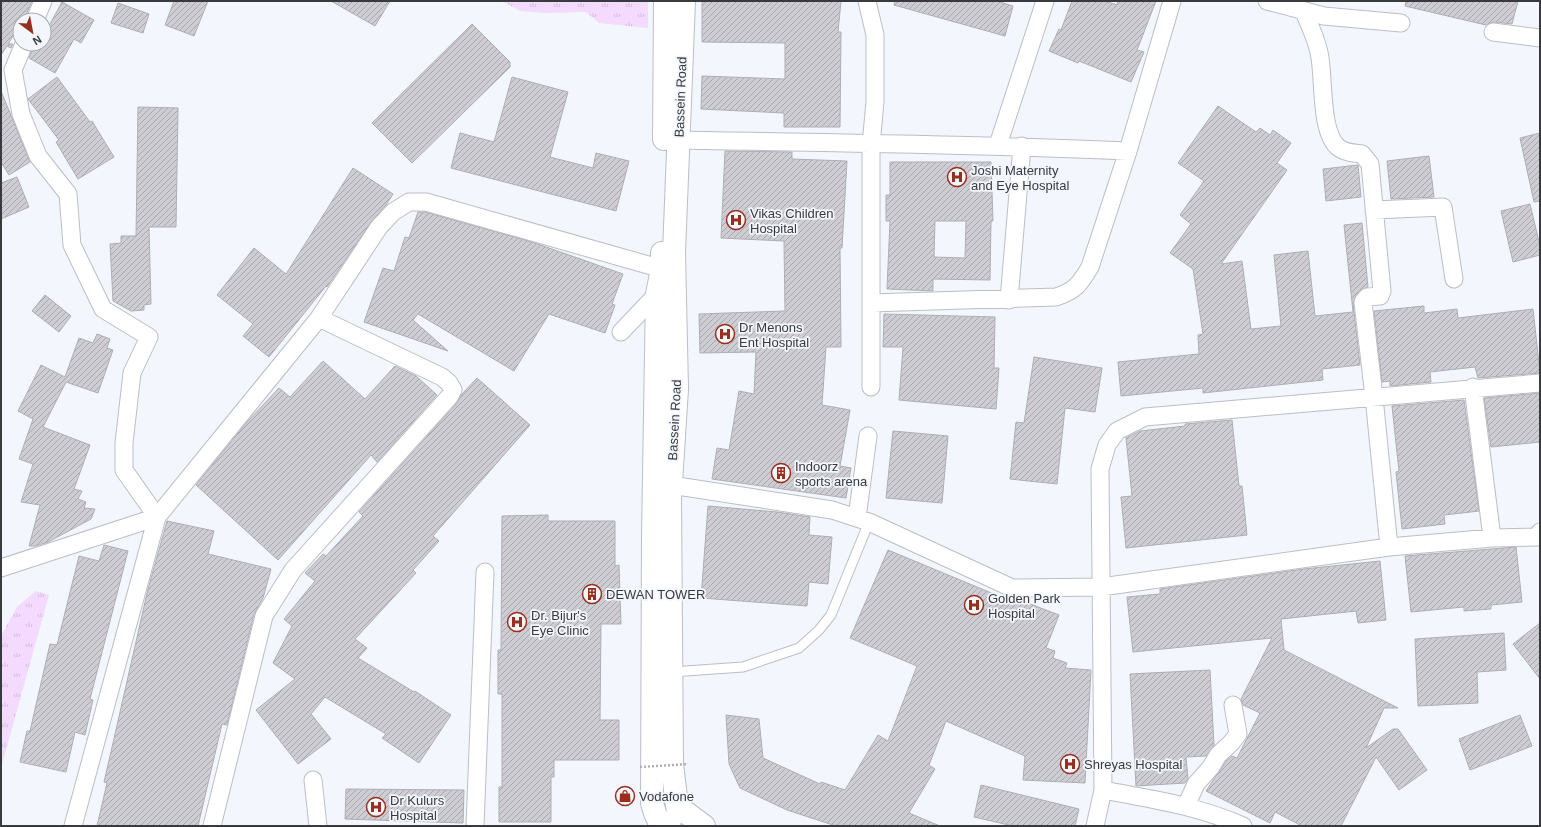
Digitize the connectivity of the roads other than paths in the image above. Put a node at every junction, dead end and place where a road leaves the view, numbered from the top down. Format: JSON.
{"nodes":[{"id":1,"x":43,"y":1,"type":"edge"},
{"id":2,"x":665,"y":1,"type":"edge"},
{"id":3,"x":684,"y":1,"type":"edge"},
{"id":4,"x":867,"y":1,"type":"edge"},
{"id":5,"x":1045,"y":1,"type":"edge"},
{"id":6,"x":1172,"y":1,"type":"edge"},
{"id":7,"x":1267,"y":1,"type":"edge"},
{"id":8,"x":38,"y":12,"type":"edge"},
{"id":9,"x":1304,"y":12,"type":"junction"},
{"id":10,"x":1401,"y":23,"type":"dead end"},
{"id":11,"x":1493,"y":32,"type":"dead end"},
{"id":12,"x":1540,"y":38,"type":"edge"},
{"id":13,"x":19,"y":52,"type":"edge"},
{"id":14,"x":7,"y":73,"type":"edge"},
{"id":15,"x":679,"y":140,"type":"junction"},
{"id":16,"x":871,"y":144,"type":"junction"},
{"id":17,"x":998,"y":145,"type":"junction"},
{"id":18,"x":1022,"y":146,"type":"junction"},
{"id":19,"x":1128,"y":150,"type":"junction"},
{"id":20,"x":1374,"y":210,"type":"junction"},
{"id":21,"x":668,"y":271,"type":"junction"},
{"id":22,"x":1454,"y":278,"type":"dead end"},
{"id":23,"x":657,"y":294,"type":"junction"},
{"id":24,"x":1009,"y":300,"type":"junction"},
{"id":25,"x":871,"y":304,"type":"junction"},
{"id":26,"x":319,"y":318,"type":"junction"},
{"id":27,"x":621,"y":332,"type":"dead end"},
{"id":28,"x":1540,"y":383,"type":"edge"},
{"id":29,"x":871,"y":387,"type":"dead end"},
{"id":30,"x":1473,"y":387,"type":"junction"},
{"id":31,"x":1374,"y":397,"type":"junction"},
{"id":32,"x":868,"y":436,"type":"dead end"},
{"id":33,"x":662,"y":483,"type":"junction"},
{"id":34,"x":157,"y":517,"type":"junction"},
{"id":35,"x":863,"y":520,"type":"junction"},
{"id":36,"x":1540,"y":536,"type":"edge"},
{"id":37,"x":1492,"y":538,"type":"junction"},
{"id":38,"x":1389,"y":547,"type":"junction"},
{"id":39,"x":1,"y":568,"type":"edge"},
{"id":40,"x":485,"y":572,"type":"dead end"},
{"id":41,"x":1102,"y":587,"type":"junction"},
{"id":42,"x":672,"y":672,"type":"junction"},
{"id":43,"x":1233,"y":705,"type":"dead end"},
{"id":44,"x":313,"y":780,"type":"dead end"},
{"id":45,"x":1103,"y":790,"type":"junction"},
{"id":46,"x":1186,"y":806,"type":"junction"},
{"id":47,"x":674,"y":816,"type":"edge"},
{"id":48,"x":701,"y":825,"type":"edge"},
{"id":49,"x":73,"y":826,"type":"edge"},
{"id":50,"x":212,"y":826,"type":"edge"},
{"id":51,"x":318,"y":826,"type":"edge"},
{"id":52,"x":475,"y":826,"type":"edge"},
{"id":53,"x":661,"y":826,"type":"edge"},
{"id":54,"x":1095,"y":826,"type":"edge"},
{"id":55,"x":1243,"y":826,"type":"edge"}],
"edges":[{"from":1,"to":8,"type":"street"},
{"from":2,"to":21,"type":"main road","name":"Bassein Road"},
{"from":3,"to":15,"type":"main road","name":"Bassein Road"},
{"from":4,"to":16,"type":"street"},
{"from":5,"to":17,"type":"street"},
{"from":6,"to":19,"type":"street"},
{"from":7,"to":9,"type":"street"},
{"from":9,"to":10,"type":"street"},
{"from":9,"to":20,"type":"street"},
{"from":11,"to":12,"type":"street"},
{"from":13,"to":14,"type":"street"},
{"from":14,"to":34,"type":"street"},
{"from":15,"to":16,"type":"street"},
{"from":15,"to":21,"type":"main road","name":"Bassein Road"},
{"from":16,"to":17,"type":"street"},
{"from":16,"to":25,"type":"street"},
{"from":17,"to":18,"type":"street"},
{"from":18,"to":19,"type":"street"},
{"from":18,"to":24,"type":"street"},
{"from":19,"to":24,"type":"street"},
{"from":20,"to":22,"type":"street"},
{"from":20,"to":31,"type":"street"},
{"from":21,"to":23,"type":"main road","name":"Bassein Road"},
{"from":21,"to":26,"type":"street"},
{"from":21,"to":33,"type":"main road","name":"Bassein Road"},
{"from":23,"to":27,"type":"street"},
{"from":23,"to":33,"type":"main road","name":"Bassein Road"},
{"from":24,"to":25,"type":"street"},
{"from":25,"to":29,"type":"street"},
{"from":26,"to":34,"type":"street"},
{"from":26,"to":50,"type":"street"},
{"from":28,"to":30,"type":"street"},
{"from":30,"to":31,"type":"street"},
{"from":30,"to":37,"type":"street"},
{"from":31,"to":38,"type":"street"},
{"from":31,"to":41,"type":"street"},
{"from":32,"to":35,"type":"street"},
{"from":33,"to":35,"type":"street"},
{"from":33,"to":42,"type":"main road","name":"Bassein Road"},
{"from":33,"to":53,"type":"main road","name":"Bassein Road"},
{"from":34,"to":39,"type":"street"},
{"from":34,"to":49,"type":"street"},
{"from":35,"to":41,"type":"street"},
{"from":35,"to":42,"type":"lane"},
{"from":36,"to":37,"type":"street"},
{"from":37,"to":38,"type":"street"},
{"from":38,"to":41,"type":"street"},
{"from":40,"to":52,"type":"street"},
{"from":41,"to":45,"type":"street"},
{"from":42,"to":47,"type":"main road","name":"Bassein Road"},
{"from":43,"to":46,"type":"street"},
{"from":44,"to":51,"type":"street"},
{"from":45,"to":46,"type":"street"},
{"from":45,"to":54,"type":"street"},
{"from":46,"to":55,"type":"street"},
{"from":47,"to":48,"type":"main road","name":"Bassein Road"}]}
